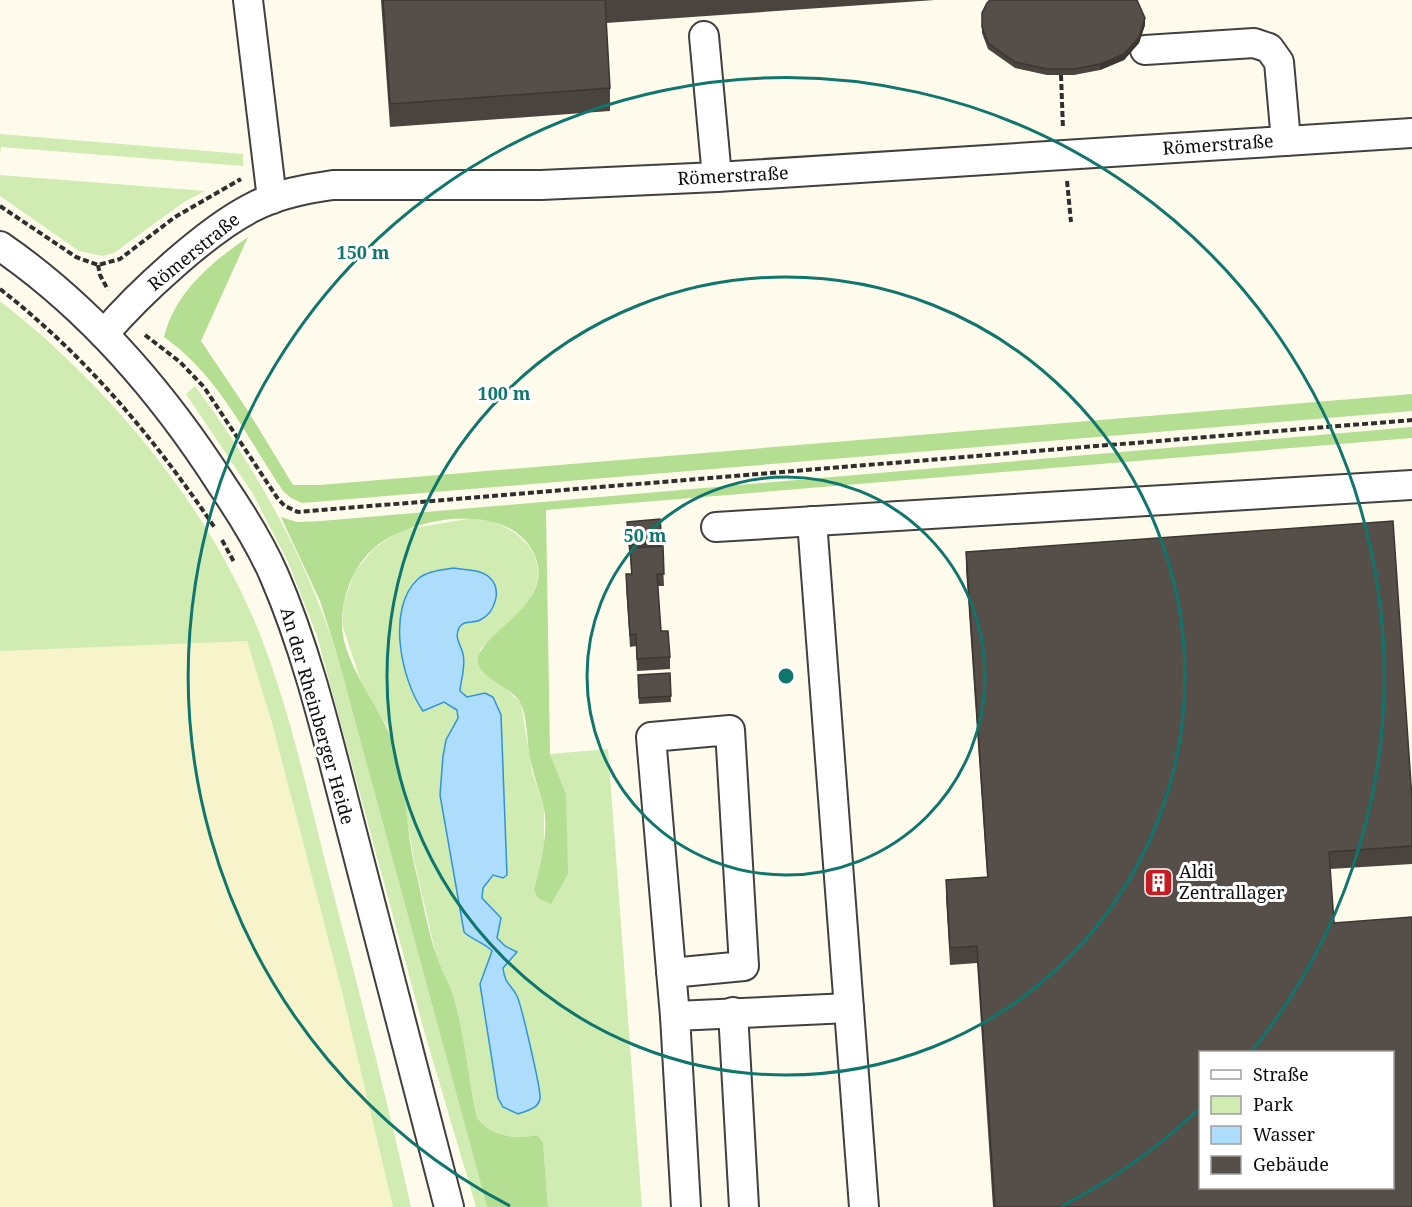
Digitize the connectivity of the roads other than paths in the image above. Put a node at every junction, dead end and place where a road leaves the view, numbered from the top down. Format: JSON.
{"nodes":[{"id":1,"x":248,"y":0,"type":"edge"},
{"id":2,"x":704,"y":36,"type":"dead end"},
{"id":3,"x":1144,"y":50,"type":"dead end"},
{"id":4,"x":1412,"y":133,"type":"edge"},
{"id":5,"x":1286,"y":141,"type":"junction"},
{"id":6,"x":717,"y":177,"type":"junction"},
{"id":7,"x":272,"y":199,"type":"junction"},
{"id":8,"x":0,"y":246,"type":"edge"},
{"id":9,"x":104,"y":334,"type":"junction"},
{"id":10,"x":1412,"y":484,"type":"edge"},
{"id":11,"x":812,"y":521,"type":"junction"},
{"id":12,"x":716,"y":527,"type":"dead end"},
{"id":13,"x":671,"y":973,"type":"junction"},
{"id":14,"x":849,"y":1008,"type":"junction"},
{"id":15,"x":733,"y":1012,"type":"junction"},
{"id":16,"x":675,"y":1016,"type":"junction"},
{"id":17,"x":449,"y":1207,"type":"edge"},
{"id":18,"x":686,"y":1207,"type":"edge"},
{"id":19,"x":744,"y":1207,"type":"edge"},
{"id":20,"x":864,"y":1207,"type":"edge"}],
"edges":[{"from":1,"to":7,"type":"street"},
{"from":2,"to":6,"type":"street"},
{"from":3,"to":5,"type":"street"},
{"from":4,"to":5,"type":"street","name":"Römerstraße"},
{"from":5,"to":6,"type":"street","name":"Römerstraße"},
{"from":6,"to":7,"type":"street","name":"Römerstraße"},
{"from":7,"to":9,"type":"street","name":"Römerstraße"},
{"from":8,"to":9,"type":"street","name":"An der Rheinberger Heide"},
{"from":9,"to":17,"type":"street","name":"An der Rheinberger Heide"},
{"from":10,"to":11,"type":"street"},
{"from":11,"to":12,"type":"street"},
{"from":11,"to":14,"type":"street"},
{"from":13,"to":13,"type":"street"},
{"from":13,"to":16,"type":"street"},
{"from":14,"to":15,"type":"street"},
{"from":14,"to":20,"type":"street"},
{"from":15,"to":16,"type":"street"},
{"from":15,"to":19,"type":"street"},
{"from":16,"to":18,"type":"street"}]}
